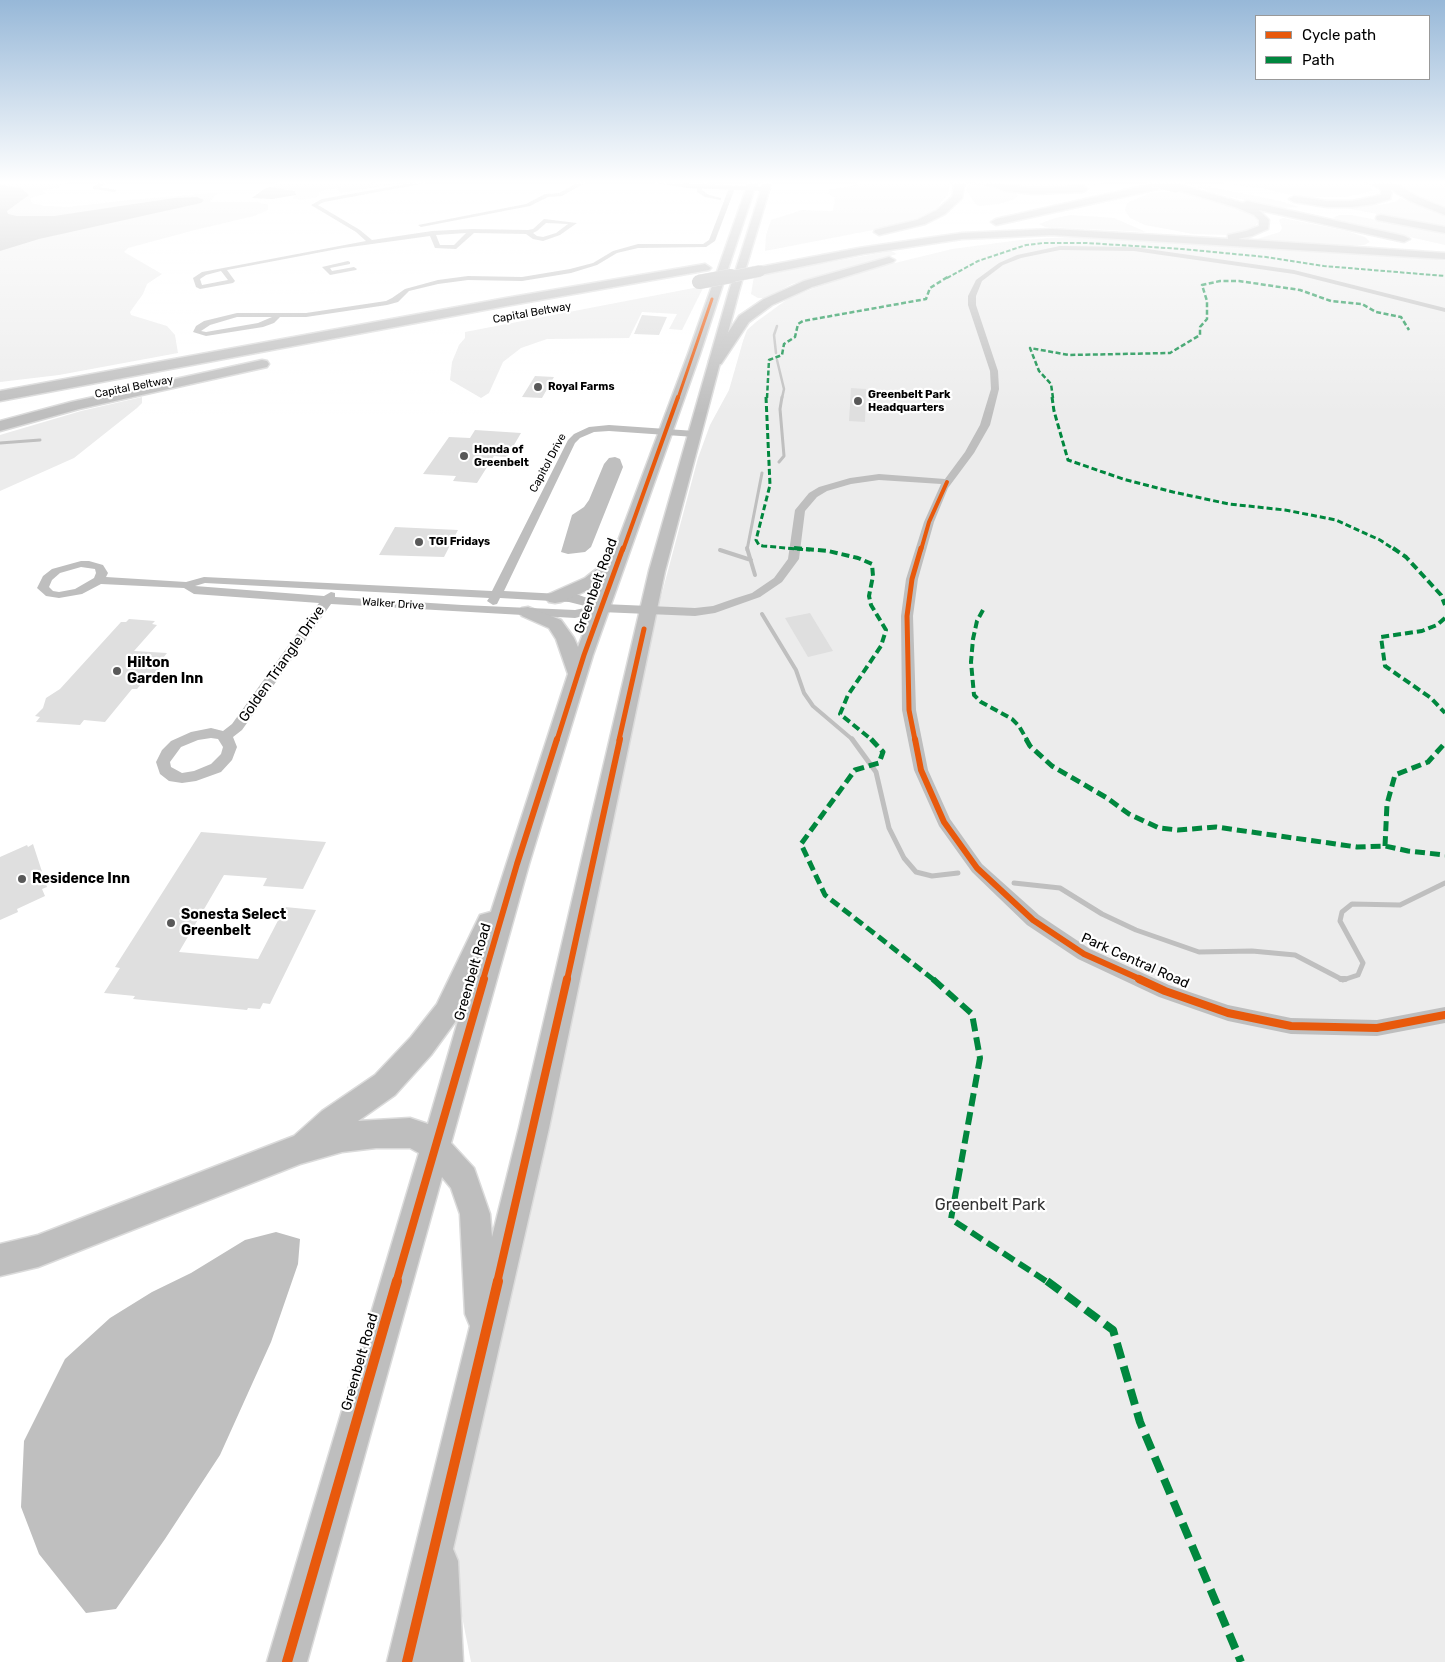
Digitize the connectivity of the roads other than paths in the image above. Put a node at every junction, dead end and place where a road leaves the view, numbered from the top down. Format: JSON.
{"nodes":[{"id":1,"x":277,"y":259,"type":"edge"},
{"id":2,"x":343,"y":259,"type":"edge"},
{"id":3,"x":604,"y":259,"type":"edge"},
{"id":4,"x":726,"y":259,"type":"edge"},
{"id":5,"x":744,"y":259,"type":"edge"},
{"id":6,"x":754,"y":259,"type":"dead end"},
{"id":7,"x":822,"y":259,"type":"edge"},
{"id":8,"x":898,"y":259,"type":"edge"},
{"id":9,"x":1014,"y":259,"type":"edge"},
{"id":10,"x":1209,"y":259,"type":"edge"},
{"id":11,"x":348,"y":263,"type":"junction"},
{"id":12,"x":223,"y":269,"type":"junction"},
{"id":13,"x":694,"y":283,"type":"dead end"},
{"id":14,"x":506,"y":302,"type":"junction"},
{"id":15,"x":1445,"y":310,"type":"edge"},
{"id":16,"x":278,"y":315,"type":"junction"},
{"id":17,"x":716,"y":362,"type":"junction"},
{"id":18,"x":0,"y":386,"type":"edge"},
{"id":19,"x":0,"y":396,"type":"edge"},
{"id":20,"x":0,"y":415,"type":"edge"},
{"id":21,"x":0,"y":426,"type":"edge"},
{"id":22,"x":666,"y":432,"type":"junction"},
{"id":23,"x":695,"y":434,"type":"junction"},
{"id":24,"x":947,"y":482,"type":"junction"},
{"id":25,"x":619,"y":559,"type":"junction"},
{"id":26,"x":99,"y":580,"type":"junction"},
{"id":27,"x":186,"y":585,"type":"junction"},
{"id":28,"x":336,"y":587,"type":"junction"},
{"id":29,"x":496,"y":594,"type":"junction"},
{"id":30,"x":555,"y":598,"type":"junction"},
{"id":31,"x":327,"y":600,"type":"junction"},
{"id":32,"x":601,"y":608,"type":"junction"},
{"id":33,"x":489,"y":610,"type":"junction"},
{"id":34,"x":648,"y":611,"type":"junction"},
{"id":35,"x":528,"y":612,"type":"junction"},
{"id":36,"x":578,"y":674,"type":"junction"},
{"id":37,"x":224,"y":737,"type":"junction"},
{"id":38,"x":517,"y":864,"type":"junction"},
{"id":39,"x":1445,"y":1015,"type":"edge"},
{"id":40,"x":435,"y":1147,"type":"junction"},
{"id":41,"x":300,"y":1149,"type":"junction"},
{"id":42,"x":0,"y":1260,"type":"edge"},
{"id":43,"x":484,"y":1335,"type":"junction"},
{"id":44,"x":438,"y":1531,"type":"junction"},
{"id":45,"x":287,"y":1662,"type":"edge"},
{"id":46,"x":407,"y":1662,"type":"edge"},
{"id":47,"x":443,"y":1662,"type":"edge"}],
"edges":[{"from":1,"to":12,"type":"street"},
{"from":2,"to":11,"type":"street"},
{"from":3,"to":16,"type":"street"},
{"from":4,"to":22,"type":"main road","name":"Greenbelt Road"},
{"from":5,"to":17,"type":"main road"},
{"from":6,"to":14,"type":"highway","name":"Capital Beltway"},
{"from":7,"to":13,"type":"highway","bridge":true},
{"from":8,"to":17,"type":"highway"},
{"from":9,"to":24,"type":"street","name":"Park Central Road"},
{"from":10,"to":15,"type":"street","name":"Park Central Road"},
{"from":11,"to":11,"type":"street"},
{"from":12,"to":12,"type":"street"},
{"from":14,"to":18,"type":"highway"},
{"from":14,"to":19,"type":"highway","name":"Capital Beltway"},
{"from":16,"to":16,"type":"street"},
{"from":17,"to":23,"type":"main road"},
{"from":20,"to":21,"type":"highway","name":"Capital Beltway"},
{"from":22,"to":23,"type":"street","name":"Capitol Drive"},
{"from":22,"to":25,"type":"main road","name":"Greenbelt Road"},
{"from":22,"to":29,"type":"street","name":"Capitol Drive"},
{"from":23,"to":34,"type":"main road"},
{"from":24,"to":34,"type":"street","name":"Walker Drive"},
{"from":24,"to":39,"type":"street","name":"Park Central Road"},
{"from":25,"to":30,"type":"main road"},
{"from":25,"to":32,"type":"main road","name":"Greenbelt Road"},
{"from":26,"to":26,"type":"street"},
{"from":26,"to":27,"type":"street","name":"Walker Drive"},
{"from":27,"to":28,"type":"street","name":"Walker Drive"},
{"from":27,"to":31,"type":"street","name":"Walker Drive"},
{"from":28,"to":29,"type":"street","name":"Walker Drive"},
{"from":28,"to":31,"type":"street","name":"Golden Triangle Drive"},
{"from":29,"to":30,"type":"street","name":"Walker Drive"},
{"from":29,"to":33,"type":"street","name":"Capitol Drive"},
{"from":30,"to":32,"type":"street","name":"Walker Drive"},
{"from":31,"to":33,"type":"street","name":"Walker Drive"},
{"from":31,"to":37,"type":"street","name":"Golden Triangle Drive"},
{"from":32,"to":34,"type":"street","name":"Walker Drive"},
{"from":32,"to":35,"type":"street","name":"Walker Drive"},
{"from":32,"to":36,"type":"main road","name":"Greenbelt Road"},
{"from":33,"to":35,"type":"street","name":"Walker Drive"},
{"from":34,"to":43,"type":"main road"},
{"from":35,"to":36,"type":"main road"},
{"from":36,"to":38,"type":"main road","name":"Greenbelt Road"},
{"from":37,"to":37,"type":"street"},
{"from":38,"to":40,"type":"main road","name":"Greenbelt Road"},
{"from":38,"to":41,"type":"main road"},
{"from":40,"to":41,"type":"main road"},
{"from":40,"to":43,"type":"main road"},
{"from":40,"to":45,"type":"main road","name":"Greenbelt Road"},
{"from":41,"to":42,"type":"main road"},
{"from":43,"to":44,"type":"main road"},
{"from":44,"to":46,"type":"main road"},
{"from":44,"to":47,"type":"main road"}]}
